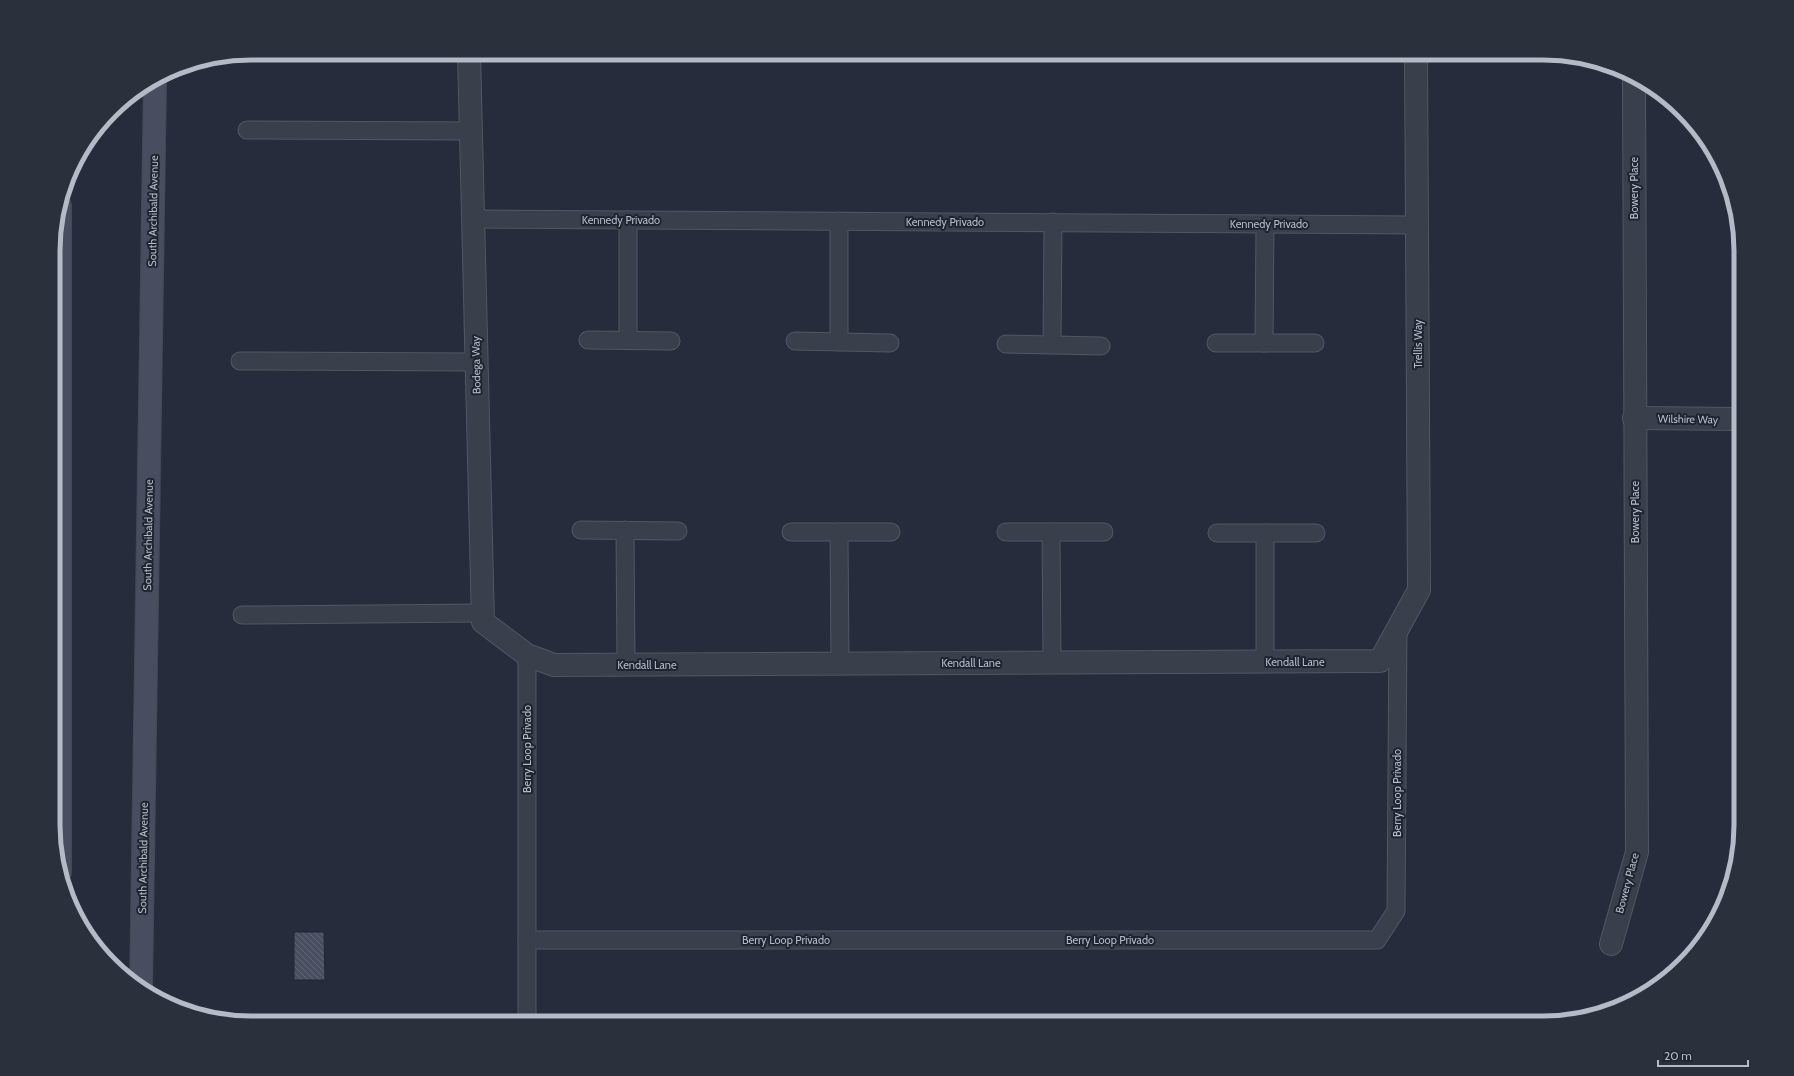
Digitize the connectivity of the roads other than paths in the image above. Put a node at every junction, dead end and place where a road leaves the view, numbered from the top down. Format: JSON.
{"nodes":[{"id":1,"x":469,"y":60,"type":"edge"},
{"id":2,"x":1416,"y":60,"type":"edge"},
{"id":3,"x":1634,"y":84,"type":"edge"},
{"id":4,"x":155,"y":87,"type":"edge"},
{"id":5,"x":247,"y":130,"type":"dead end"},
{"id":6,"x":471,"y":131,"type":"junction"},
{"id":7,"x":473,"y":219,"type":"junction"},
{"id":8,"x":628,"y":220,"type":"junction"},
{"id":9,"x":839,"y":221,"type":"junction"},
{"id":10,"x":1053,"y":222,"type":"junction"},
{"id":11,"x":1265,"y":224,"type":"junction"},
{"id":12,"x":1417,"y":225,"type":"junction"},
{"id":13,"x":588,"y":340,"type":"dead end"},
{"id":14,"x":628,"y":340,"type":"junction"},
{"id":15,"x":671,"y":341,"type":"dead end"},
{"id":16,"x":795,"y":341,"type":"dead end"},
{"id":17,"x":839,"y":342,"type":"junction"},
{"id":18,"x":890,"y":343,"type":"dead end"},
{"id":19,"x":1216,"y":343,"type":"dead end"},
{"id":20,"x":1264,"y":343,"type":"junction"},
{"id":21,"x":1315,"y":343,"type":"dead end"},
{"id":22,"x":1006,"y":344,"type":"dead end"},
{"id":23,"x":1052,"y":345,"type":"junction"},
{"id":24,"x":1101,"y":346,"type":"dead end"},
{"id":25,"x":240,"y":361,"type":"dead end"},
{"id":26,"x":476,"y":362,"type":"junction"},
{"id":27,"x":1634,"y":418,"type":"junction"},
{"id":28,"x":1734,"y":419,"type":"edge"},
{"id":29,"x":581,"y":530,"type":"dead end"},
{"id":30,"x":625,"y":530,"type":"junction"},
{"id":31,"x":678,"y":531,"type":"dead end"},
{"id":32,"x":791,"y":532,"type":"dead end"},
{"id":33,"x":839,"y":532,"type":"junction"},
{"id":34,"x":891,"y":532,"type":"dead end"},
{"id":35,"x":1006,"y":532,"type":"dead end"},
{"id":36,"x":1051,"y":532,"type":"junction"},
{"id":37,"x":1104,"y":532,"type":"dead end"},
{"id":38,"x":1217,"y":533,"type":"dead end"},
{"id":39,"x":1265,"y":533,"type":"junction"},
{"id":40,"x":1316,"y":533,"type":"dead end"},
{"id":41,"x":482,"y":613,"type":"junction"},
{"id":42,"x":242,"y":615,"type":"dead end"},
{"id":43,"x":1398,"y":629,"type":"junction"},
{"id":44,"x":527,"y":655,"type":"junction"},
{"id":45,"x":1265,"y":662,"type":"junction"},
{"id":46,"x":1052,"y":663,"type":"junction"},
{"id":47,"x":840,"y":664,"type":"junction"},
{"id":48,"x":626,"y":665,"type":"junction"},
{"id":49,"x":527,"y":940,"type":"junction"},
{"id":50,"x":1611,"y":944,"type":"dead end"},
{"id":51,"x":142,"y":982,"type":"edge"},
{"id":52,"x":527,"y":1016,"type":"edge"}],
"edges":[{"from":1,"to":6,"type":"street","name":"Bodega Way"},
{"from":2,"to":12,"type":"street","name":"Trellis Way"},
{"from":3,"to":27,"type":"street","name":"Bowery Place"},
{"from":4,"to":51,"type":"main road","name":"South Archibald Avenue"},
{"from":5,"to":6,"type":"lane"},
{"from":6,"to":7,"type":"street","name":"Bodega Way"},
{"from":7,"to":8,"type":"lane","name":"Kennedy Privado"},
{"from":7,"to":26,"type":"street","name":"Bodega Way"},
{"from":8,"to":9,"type":"lane","name":"Kennedy Privado"},
{"from":8,"to":14,"type":"lane"},
{"from":9,"to":10,"type":"lane","name":"Kennedy Privado"},
{"from":9,"to":17,"type":"lane"},
{"from":10,"to":11,"type":"lane","name":"Kennedy Privado"},
{"from":10,"to":23,"type":"lane"},
{"from":11,"to":12,"type":"lane","name":"Kennedy Privado"},
{"from":11,"to":20,"type":"lane"},
{"from":12,"to":43,"type":"street","name":"Trellis Way"},
{"from":13,"to":14,"type":"lane"},
{"from":14,"to":15,"type":"lane"},
{"from":16,"to":17,"type":"lane"},
{"from":17,"to":18,"type":"lane"},
{"from":19,"to":20,"type":"lane"},
{"from":20,"to":21,"type":"lane"},
{"from":22,"to":23,"type":"lane"},
{"from":23,"to":24,"type":"lane"},
{"from":25,"to":26,"type":"lane"},
{"from":26,"to":41,"type":"street","name":"Bodega Way"},
{"from":27,"to":28,"type":"street","name":"Wilshire Way"},
{"from":27,"to":50,"type":"street","name":"Bowery Place"},
{"from":29,"to":30,"type":"lane"},
{"from":30,"to":31,"type":"lane"},
{"from":30,"to":48,"type":"lane"},
{"from":32,"to":33,"type":"lane"},
{"from":33,"to":34,"type":"lane"},
{"from":33,"to":47,"type":"lane"},
{"from":35,"to":36,"type":"lane"},
{"from":36,"to":37,"type":"lane"},
{"from":36,"to":46,"type":"lane"},
{"from":38,"to":39,"type":"lane"},
{"from":39,"to":40,"type":"lane"},
{"from":39,"to":45,"type":"lane"},
{"from":41,"to":42,"type":"lane"},
{"from":41,"to":44,"type":"street","name":"Bodega Way"},
{"from":43,"to":45,"type":"street","name":"Kendall Lane"},
{"from":43,"to":49,"type":"lane","name":"Berry Loop Privado"},
{"from":44,"to":48,"type":"street","name":"Kendall Lane"},
{"from":44,"to":49,"type":"lane","name":"Berry Loop Privado"},
{"from":45,"to":46,"type":"street","name":"Kendall Lane"},
{"from":46,"to":47,"type":"street","name":"Kendall Lane"},
{"from":47,"to":48,"type":"street","name":"Kendall Lane"},
{"from":49,"to":52,"type":"lane","name":"Berry Loop Privado"}]}
